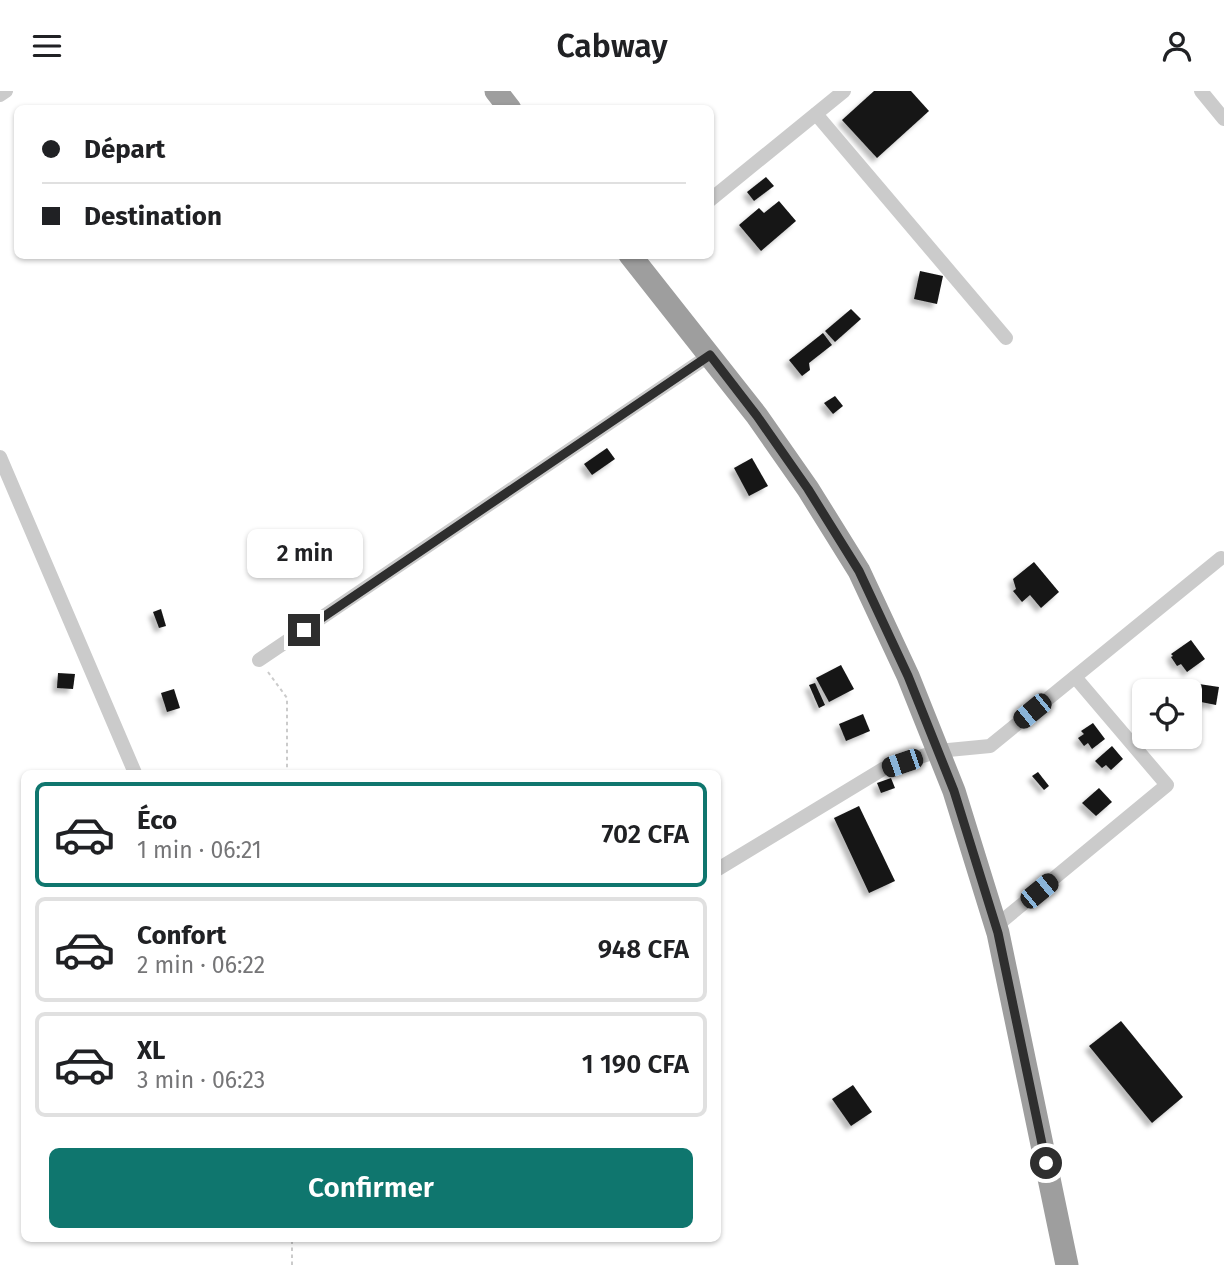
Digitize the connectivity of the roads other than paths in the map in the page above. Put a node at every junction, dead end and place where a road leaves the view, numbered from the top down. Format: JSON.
{"nodes":[{"id":1,"x":6,"y":91,"type":"edge"},
{"id":2,"x":496,"y":91,"type":"edge"},
{"id":3,"x":1201,"y":91,"type":"edge"},
{"id":4,"x":839,"y":93,"type":"edge"},
{"id":5,"x":0,"y":95,"type":"edge"},
{"id":6,"x":507,"y":105,"type":"edge"},
{"id":7,"x":816,"y":114,"type":"junction"},
{"id":8,"x":1224,"y":119,"type":"edge"},
{"id":9,"x":714,"y":197,"type":"edge"},
{"id":10,"x":638,"y":259,"type":"edge"},
{"id":11,"x":1006,"y":338,"type":"dead end"},
{"id":12,"x":710,"y":355,"type":"junction"},
{"id":13,"x":0,"y":457,"type":"edge"},
{"id":14,"x":1221,"y":558,"type":"dead end"},
{"id":15,"x":259,"y":660,"type":"road end"},
{"id":16,"x":1074,"y":677,"type":"junction"},
{"id":17,"x":938,"y":751,"type":"junction"},
{"id":18,"x":134,"y":770,"type":"edge"},
{"id":19,"x":721,"y":867,"type":"edge"},
{"id":20,"x":996,"y":926,"type":"junction"},
{"id":21,"x":1067,"y":1265,"type":"edge"}],
"edges":[{"from":1,"to":5,"type":"street"},
{"from":2,"to":6,"type":"highway"},
{"from":3,"to":8,"type":"street"},
{"from":4,"to":7,"type":"street"},
{"from":7,"to":9,"type":"street"},
{"from":7,"to":11,"type":"street"},
{"from":10,"to":12,"type":"highway"},
{"from":12,"to":15,"type":"street"},
{"from":12,"to":17,"type":"highway"},
{"from":13,"to":18,"type":"street"},
{"from":14,"to":16,"type":"street"},
{"from":16,"to":17,"type":"street"},
{"from":16,"to":20,"type":"street"},
{"from":17,"to":19,"type":"street"},
{"from":17,"to":20,"type":"highway"},
{"from":20,"to":21,"type":"highway"}]}
